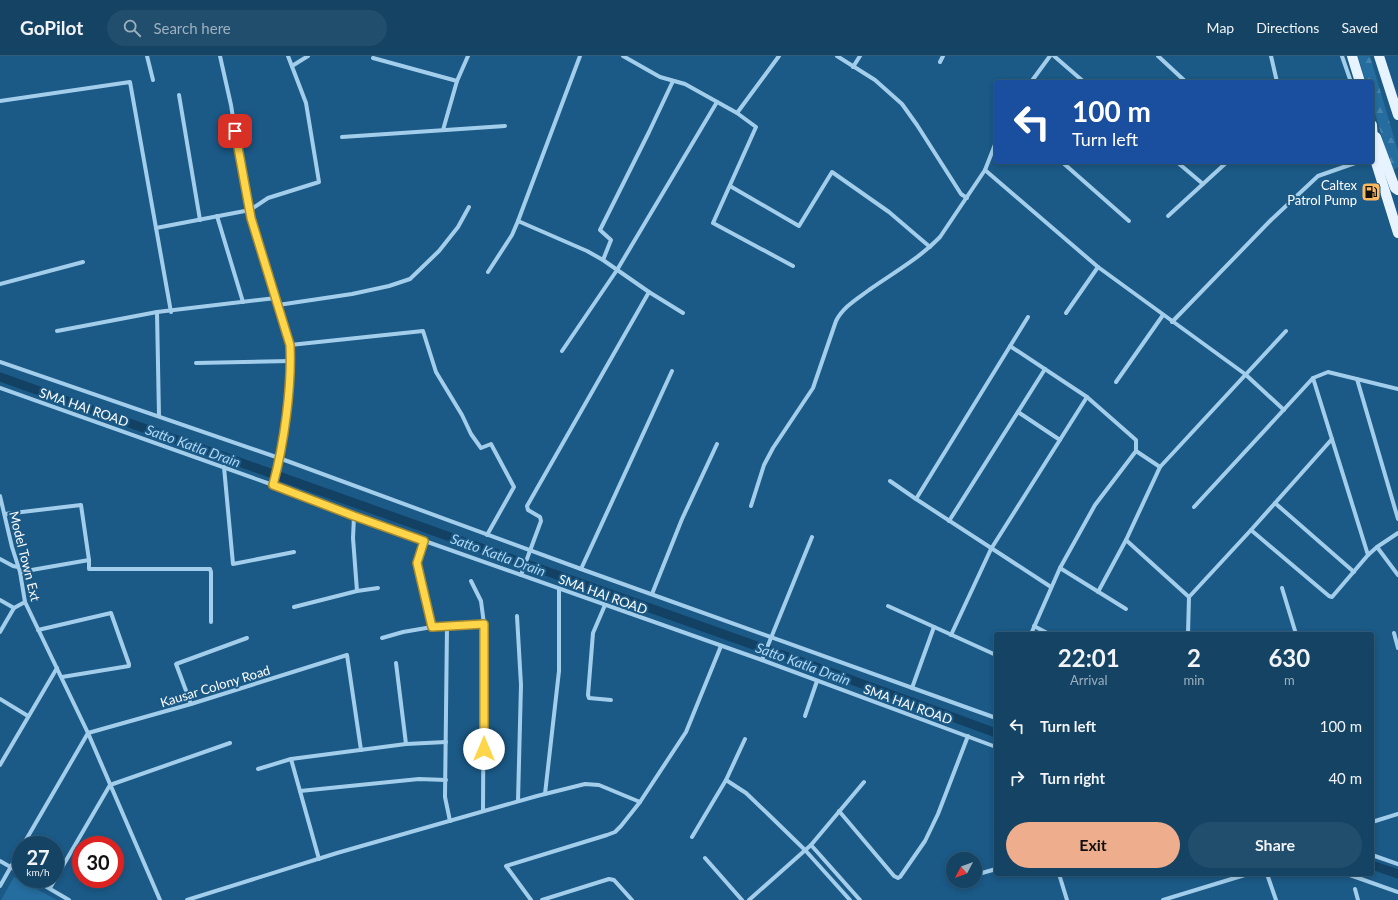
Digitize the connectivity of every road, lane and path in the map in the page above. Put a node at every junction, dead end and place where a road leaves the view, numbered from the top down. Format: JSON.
{"nodes":[{"id":1,"x":147,"y":56,"type":"edge"},
{"id":2,"x":220,"y":56,"type":"edge"},
{"id":3,"x":288,"y":56,"type":"edge"},
{"id":4,"x":308,"y":56,"type":"edge"},
{"id":5,"x":468,"y":56,"type":"edge"},
{"id":6,"x":580,"y":56,"type":"edge"},
{"id":7,"x":623,"y":56,"type":"edge"},
{"id":8,"x":780,"y":56,"type":"edge"},
{"id":9,"x":837,"y":56,"type":"edge"},
{"id":10,"x":860,"y":56,"type":"edge"},
{"id":11,"x":943,"y":56,"type":"edge"},
{"id":12,"x":1050,"y":56,"type":"edge"},
{"id":13,"x":1054,"y":56,"type":"edge"},
{"id":14,"x":1158,"y":56,"type":"edge"},
{"id":15,"x":1271,"y":56,"type":"edge"},
{"id":16,"x":1342,"y":56,"type":"edge"},
{"id":17,"x":1352,"y":56,"type":"edge"},
{"id":18,"x":1379,"y":56,"type":"edge"},
{"id":19,"x":373,"y":58,"type":"dead end"},
{"id":20,"x":940,"y":62,"type":"dead end"},
{"id":21,"x":292,"y":66,"type":"junction"},
{"id":22,"x":853,"y":67,"type":"junction"},
{"id":23,"x":153,"y":80,"type":"dead end"},
{"id":24,"x":672,"y":80,"type":"junction"},
{"id":25,"x":1032,"y":80,"type":"edge"},
{"id":26,"x":1082,"y":80,"type":"edge"},
{"id":27,"x":1184,"y":80,"type":"edge"},
{"id":28,"x":1277,"y":80,"type":"edge"},
{"id":29,"x":1350,"y":80,"type":"edge"},
{"id":30,"x":1359,"y":80,"type":"edge"},
{"id":31,"x":457,"y":81,"type":"junction"},
{"id":32,"x":179,"y":95,"type":"dead end"},
{"id":33,"x":0,"y":101,"type":"edge"},
{"id":34,"x":717,"y":102,"type":"junction"},
{"id":35,"x":737,"y":112,"type":"junction"},
{"id":36,"x":1398,"y":114,"type":"edge"},
{"id":37,"x":505,"y":126,"type":"dead end"},
{"id":38,"x":443,"y":130,"type":"junction"},
{"id":39,"x":1374,"y":130,"type":"edge"},
{"id":40,"x":342,"y":137,"type":"dead end"},
{"id":41,"x":994,"y":147,"type":"edge"},
{"id":42,"x":1374,"y":159,"type":"edge"},
{"id":43,"x":1064,"y":164,"type":"edge"},
{"id":44,"x":1179,"y":164,"type":"edge"},
{"id":45,"x":1225,"y":164,"type":"edge"},
{"id":46,"x":1352,"y":164,"type":"edge"},
{"id":47,"x":985,"y":170,"type":"junction"},
{"id":48,"x":1203,"y":184,"type":"junction"},
{"id":49,"x":730,"y":186,"type":"junction"},
{"id":50,"x":1398,"y":190,"type":"edge"},
{"id":51,"x":967,"y":198,"type":"junction"},
{"id":52,"x":469,"y":207,"type":"dead end"},
{"id":53,"x":250,"y":210,"type":"junction"},
{"id":54,"x":217,"y":216,"type":"junction"},
{"id":55,"x":1168,"y":216,"type":"dead end"},
{"id":56,"x":200,"y":220,"type":"junction"},
{"id":57,"x":518,"y":221,"type":"junction"},
{"id":58,"x":1129,"y":221,"type":"dead end"},
{"id":59,"x":156,"y":228,"type":"junction"},
{"id":60,"x":1398,"y":233,"type":"edge"},
{"id":61,"x":930,"y":246,"type":"junction"},
{"id":62,"x":603,"y":260,"type":"junction"},
{"id":63,"x":83,"y":262,"type":"dead end"},
{"id":64,"x":793,"y":266,"type":"dead end"},
{"id":65,"x":1098,"y":267,"type":"junction"},
{"id":66,"x":617,"y":270,"type":"junction"},
{"id":67,"x":488,"y":272,"type":"dead end"},
{"id":68,"x":0,"y":284,"type":"edge"},
{"id":69,"x":649,"y":292,"type":"junction"},
{"id":70,"x":276,"y":298,"type":"junction"},
{"id":71,"x":243,"y":302,"type":"junction"},
{"id":72,"x":278,"y":305,"type":"junction"},
{"id":73,"x":157,"y":312,"type":"junction"},
{"id":74,"x":171,"y":312,"type":"junction"},
{"id":75,"x":683,"y":313,"type":"dead end"},
{"id":76,"x":1066,"y":313,"type":"dead end"},
{"id":77,"x":1162,"y":315,"type":"junction"},
{"id":78,"x":1028,"y":317,"type":"dead end"},
{"id":79,"x":1172,"y":322,"type":"junction"},
{"id":80,"x":57,"y":331,"type":"dead end"},
{"id":81,"x":1286,"y":331,"type":"dead end"},
{"id":82,"x":290,"y":345,"type":"junction"},
{"id":83,"x":1010,"y":346,"type":"junction"},
{"id":84,"x":562,"y":351,"type":"dead end"},
{"id":85,"x":290,"y":361,"type":"junction"},
{"id":86,"x":0,"y":362,"type":"edge"},
{"id":87,"x":196,"y":363,"type":"dead end"},
{"id":88,"x":1045,"y":369,"type":"junction"},
{"id":89,"x":672,"y":371,"type":"dead end"},
{"id":90,"x":1245,"y":374,"type":"junction"},
{"id":91,"x":1313,"y":378,"type":"junction"},
{"id":92,"x":1357,"y":379,"type":"junction"},
{"id":93,"x":1116,"y":382,"type":"dead end"},
{"id":94,"x":0,"y":388,"type":"edge"},
{"id":95,"x":1398,"y":389,"type":"edge"},
{"id":96,"x":1087,"y":398,"type":"junction"},
{"id":97,"x":1284,"y":410,"type":"junction"},
{"id":98,"x":1018,"y":412,"type":"junction"},
{"id":99,"x":159,"y":416,"type":"junction"},
{"id":100,"x":1332,"y":439,"type":"junction"},
{"id":101,"x":1060,"y":440,"type":"junction"},
{"id":102,"x":717,"y":444,"type":"dead end"},
{"id":103,"x":1136,"y":452,"type":"junction"},
{"id":104,"x":279,"y":458,"type":"junction"},
{"id":105,"x":224,"y":467,"type":"junction"},
{"id":106,"x":1160,"y":467,"type":"junction"},
{"id":107,"x":890,"y":480,"type":"dead end"},
{"id":108,"x":273,"y":485,"type":"junction"},
{"id":109,"x":0,"y":497,"type":"edge"},
{"id":110,"x":916,"y":500,"type":"junction"},
{"id":111,"x":1275,"y":504,"type":"junction"},
{"id":112,"x":751,"y":506,"type":"dead end"},
{"id":113,"x":1194,"y":506,"type":"dead end"},
{"id":114,"x":5,"y":514,"type":"junction"},
{"id":115,"x":354,"y":516,"type":"junction"},
{"id":116,"x":1398,"y":519,"type":"edge"},
{"id":117,"x":949,"y":522,"type":"junction"},
{"id":118,"x":1251,"y":530,"type":"junction"},
{"id":119,"x":1398,"y":533,"type":"edge"},
{"id":120,"x":487,"y":535,"type":"junction"},
{"id":121,"x":812,"y":537,"type":"dead end"},
{"id":122,"x":1126,"y":540,"type":"junction"},
{"id":123,"x":424,"y":541,"type":"junction"},
{"id":124,"x":1377,"y":547,"type":"junction"},
{"id":125,"x":531,"y":549,"type":"junction"},
{"id":126,"x":991,"y":549,"type":"junction"},
{"id":127,"x":294,"y":552,"type":"dead end"},
{"id":128,"x":1368,"y":555,"type":"junction"},
{"id":129,"x":0,"y":559,"type":"edge"},
{"id":130,"x":89,"y":560,"type":"junction"},
{"id":131,"x":18,"y":567,"type":"junction"},
{"id":132,"x":1060,"y":568,"type":"junction"},
{"id":133,"x":581,"y":569,"type":"junction"},
{"id":134,"x":20,"y":572,"type":"junction"},
{"id":135,"x":1354,"y":572,"type":"junction"},
{"id":136,"x":521,"y":575,"type":"junction"},
{"id":137,"x":1398,"y":575,"type":"edge"},
{"id":138,"x":471,"y":581,"type":"dead end"},
{"id":139,"x":1052,"y":586,"type":"junction"},
{"id":140,"x":378,"y":588,"type":"dead end"},
{"id":141,"x":1282,"y":588,"type":"dead end"},
{"id":142,"x":559,"y":589,"type":"junction"},
{"id":143,"x":357,"y":591,"type":"junction"},
{"id":144,"x":1098,"y":592,"type":"junction"},
{"id":145,"x":652,"y":594,"type":"junction"},
{"id":146,"x":1189,"y":597,"type":"junction"},
{"id":147,"x":0,"y":600,"type":"edge"},
{"id":148,"x":24,"y":602,"type":"junction"},
{"id":149,"x":605,"y":605,"type":"junction"},
{"id":150,"x":888,"y":606,"type":"dead end"},
{"id":151,"x":294,"y":607,"type":"dead end"},
{"id":152,"x":14,"y":608,"type":"junction"},
{"id":153,"x":1126,"y":609,"type":"dead end"},
{"id":154,"x":518,"y":616,"type":"dead end"},
{"id":155,"x":211,"y":622,"type":"dead end"},
{"id":156,"x":484,"y":624,"type":"junction"},
{"id":157,"x":1034,"y":626,"type":"junction"},
{"id":158,"x":432,"y":627,"type":"junction"},
{"id":159,"x":447,"y":627,"type":"junction"},
{"id":160,"x":934,"y":628,"type":"junction"},
{"id":161,"x":38,"y":630,"type":"junction"},
{"id":162,"x":0,"y":632,"type":"edge"},
{"id":163,"x":1032,"y":632,"type":"edge"},
{"id":164,"x":1045,"y":632,"type":"edge"},
{"id":165,"x":1188,"y":632,"type":"edge"},
{"id":166,"x":1295,"y":632,"type":"edge"},
{"id":167,"x":1394,"y":633,"type":"dead end"},
{"id":168,"x":951,"y":635,"type":"junction"},
{"id":169,"x":248,"y":638,"type":"dead end"},
{"id":170,"x":382,"y":638,"type":"dead end"},
{"id":171,"x":770,"y":640,"type":"junction"},
{"id":172,"x":721,"y":646,"type":"junction"},
{"id":173,"x":1398,"y":648,"type":"edge"},
{"id":174,"x":994,"y":654,"type":"edge"},
{"id":175,"x":762,"y":660,"type":"junction"},
{"id":176,"x":396,"y":663,"type":"dead end"},
{"id":177,"x":57,"y":668,"type":"junction"},
{"id":178,"x":62,"y":677,"type":"junction"},
{"id":179,"x":817,"y":681,"type":"junction"},
{"id":180,"x":912,"y":688,"type":"junction"},
{"id":181,"x":0,"y":699,"type":"edge"},
{"id":182,"x":611,"y":700,"type":"dead end"},
{"id":183,"x":191,"y":704,"type":"junction"},
{"id":184,"x":28,"y":716,"type":"junction"},
{"id":185,"x":805,"y":716,"type":"dead end"},
{"id":186,"x":994,"y":717,"type":"edge"},
{"id":187,"x":88,"y":733,"type":"junction"},
{"id":188,"x":968,"y":736,"type":"junction"},
{"id":189,"x":745,"y":739,"type":"dead end"},
{"id":190,"x":446,"y":742,"type":"junction"},
{"id":191,"x":230,"y":743,"type":"dead end"},
{"id":192,"x":406,"y":744,"type":"junction"},
{"id":193,"x":994,"y":746,"type":"edge"},
{"id":194,"x":360,"y":750,"type":"junction"},
{"id":195,"x":291,"y":759,"type":"junction"},
{"id":196,"x":0,"y":765,"type":"edge"},
{"id":197,"x":258,"y":769,"type":"dead end"},
{"id":198,"x":446,"y":780,"type":"junction"},
{"id":199,"x":726,"y":780,"type":"junction"},
{"id":200,"x":864,"y":782,"type":"dead end"},
{"id":201,"x":110,"y":785,"type":"junction"},
{"id":202,"x":300,"y":791,"type":"junction"},
{"id":203,"x":545,"y":794,"type":"junction"},
{"id":204,"x":518,"y":801,"type":"junction"},
{"id":205,"x":640,"y":802,"type":"junction"},
{"id":206,"x":483,"y":811,"type":"junction"},
{"id":207,"x":839,"y":811,"type":"junction"},
{"id":208,"x":1398,"y":814,"type":"edge"},
{"id":209,"x":450,"y":821,"type":"junction"},
{"id":210,"x":1374,"y":821,"type":"edge"},
{"id":211,"x":28,"y":836,"type":"edge"},
{"id":212,"x":692,"y":837,"type":"dead end"},
{"id":213,"x":811,"y":845,"type":"junction"},
{"id":214,"x":805,"y":850,"type":"junction"},
{"id":215,"x":1374,"y":856,"type":"edge"},
{"id":216,"x":320,"y":858,"type":"junction"},
{"id":217,"x":705,"y":858,"type":"dead end"},
{"id":218,"x":0,"y":861,"type":"edge"},
{"id":219,"x":64,"y":864,"type":"edge"},
{"id":220,"x":1398,"y":864,"type":"edge"},
{"id":221,"x":11,"y":867,"type":"joint"},
{"id":222,"x":994,"y":870,"type":"edge"},
{"id":223,"x":982,"y":874,"type":"edge"},
{"id":224,"x":1060,"y":876,"type":"edge"},
{"id":225,"x":1241,"y":876,"type":"edge"},
{"id":226,"x":1268,"y":876,"type":"edge"},
{"id":227,"x":1353,"y":876,"type":"edge"},
{"id":228,"x":0,"y":886,"type":"edge"},
{"id":229,"x":50,"y":888,"type":"edge"},
{"id":230,"x":1355,"y":889,"type":"dead end"},
{"id":231,"x":1398,"y":892,"type":"edge"},
{"id":232,"x":69,"y":900,"type":"edge"},
{"id":233,"x":160,"y":900,"type":"edge"},
{"id":234,"x":187,"y":900,"type":"edge"},
{"id":235,"x":531,"y":900,"type":"edge"},
{"id":236,"x":542,"y":900,"type":"edge"},
{"id":237,"x":632,"y":900,"type":"edge"},
{"id":238,"x":742,"y":900,"type":"edge"},
{"id":239,"x":749,"y":900,"type":"edge"},
{"id":240,"x":850,"y":900,"type":"edge"},
{"id":241,"x":860,"y":900,"type":"edge"},
{"id":242,"x":1067,"y":900,"type":"edge"},
{"id":243,"x":1163,"y":900,"type":"edge"},
{"id":244,"x":1276,"y":900,"type":"edge"},
{"id":245,"x":1358,"y":900,"type":"edge"}],
"edges":[{"from":1,"to":23,"type":"street"},
{"from":2,"to":53,"type":"street"},
{"from":3,"to":21,"type":"street"},
{"from":4,"to":21,"type":"street"},
{"from":5,"to":31,"type":"street"},
{"from":6,"to":57,"type":"street"},
{"from":7,"to":24,"type":"street"},
{"from":8,"to":35,"type":"street"},
{"from":9,"to":22,"type":"street"},
{"from":10,"to":22,"type":"street"},
{"from":11,"to":20,"type":"street"},
{"from":12,"to":25,"type":"street"},
{"from":13,"to":26,"type":"street"},
{"from":14,"to":27,"type":"street"},
{"from":15,"to":28,"type":"street"},
{"from":16,"to":29,"type":"street"},
{"from":17,"to":30,"type":"main road"},
{"from":18,"to":36,"type":"main road"},
{"from":19,"to":31,"type":"street"},
{"from":21,"to":53,"type":"street"},
{"from":22,"to":51,"type":"street"},
{"from":24,"to":34,"type":"street"},
{"from":24,"to":62,"type":"street"},
{"from":31,"to":38,"type":"street"},
{"from":32,"to":56,"type":"street"},
{"from":33,"to":59,"type":"street"},
{"from":34,"to":35,"type":"street"},
{"from":34,"to":66,"type":"street"},
{"from":35,"to":49,"type":"street"},
{"from":37,"to":38,"type":"street"},
{"from":38,"to":40,"type":"street"},
{"from":39,"to":50,"type":"main road"},
{"from":41,"to":47,"type":"street"},
{"from":42,"to":60,"type":"main road"},
{"from":43,"to":58,"type":"street"},
{"from":44,"to":48,"type":"street"},
{"from":45,"to":48,"type":"street"},
{"from":46,"to":79,"type":"street"},
{"from":47,"to":51,"type":"street"},
{"from":47,"to":65,"type":"street"},
{"from":48,"to":55,"type":"street"},
{"from":49,"to":61,"type":"street"},
{"from":49,"to":64,"type":"street"},
{"from":51,"to":61,"type":"street"},
{"from":52,"to":72,"type":"street"},
{"from":53,"to":54,"type":"street"},
{"from":53,"to":70,"type":"street"},
{"from":54,"to":56,"type":"street"},
{"from":54,"to":71,"type":"street"},
{"from":56,"to":59,"type":"street"},
{"from":57,"to":62,"type":"street"},
{"from":57,"to":67,"type":"street"},
{"from":59,"to":74,"type":"street"},
{"from":61,"to":112,"type":"street"},
{"from":62,"to":66,"type":"street"},
{"from":63,"to":68,"type":"street"},
{"from":65,"to":76,"type":"street"},
{"from":65,"to":77,"type":"street"},
{"from":66,"to":69,"type":"street"},
{"from":66,"to":84,"type":"street"},
{"from":69,"to":75,"type":"street"},
{"from":69,"to":125,"type":"street"},
{"from":70,"to":71,"type":"street"},
{"from":70,"to":72,"type":"street"},
{"from":71,"to":74,"type":"street"},
{"from":72,"to":82,"type":"street"},
{"from":73,"to":74,"type":"street"},
{"from":73,"to":80,"type":"street"},
{"from":73,"to":99,"type":"street"},
{"from":77,"to":79,"type":"street"},
{"from":77,"to":93,"type":"street"},
{"from":78,"to":83,"type":"street"},
{"from":79,"to":90,"type":"street"},
{"from":81,"to":90,"type":"street"},
{"from":82,"to":85,"type":"street"},
{"from":82,"to":120,"type":"street"},
{"from":83,"to":88,"type":"street"},
{"from":83,"to":110,"type":"street"},
{"from":85,"to":87,"type":"street"},
{"from":85,"to":104,"type":"street"},
{"from":86,"to":99,"type":"street"},
{"from":88,"to":96,"type":"street"},
{"from":88,"to":98,"type":"street"},
{"from":89,"to":133,"type":"street"},
{"from":90,"to":97,"type":"street"},
{"from":90,"to":106,"type":"street"},
{"from":91,"to":92,"type":"street"},
{"from":91,"to":97,"type":"street"},
{"from":91,"to":100,"type":"street"},
{"from":92,"to":95,"type":"street"},
{"from":92,"to":116,"type":"street"},
{"from":94,"to":105,"type":"street","name":"SMA HAI ROAD"},
{"from":96,"to":101,"type":"street"},
{"from":96,"to":103,"type":"street"},
{"from":97,"to":113,"type":"street"},
{"from":98,"to":101,"type":"street"},
{"from":98,"to":117,"type":"street"},
{"from":99,"to":104,"type":"street"},
{"from":100,"to":111,"type":"street"},
{"from":100,"to":128,"type":"street"},
{"from":101,"to":126,"type":"street"},
{"from":102,"to":145,"type":"street"},
{"from":103,"to":106,"type":"street"},
{"from":103,"to":132,"type":"street"},
{"from":104,"to":108,"type":"street"},
{"from":104,"to":120,"type":"street"},
{"from":105,"to":108,"type":"street","name":"SMA HAI ROAD"},
{"from":105,"to":127,"type":"street"},
{"from":106,"to":122,"type":"street"},
{"from":107,"to":110,"type":"street"},
{"from":108,"to":115,"type":"street","name":"SMA HAI ROAD"},
{"from":109,"to":114,"type":"street","name":"Model Town Ext"},
{"from":110,"to":117,"type":"street"},
{"from":111,"to":118,"type":"street"},
{"from":111,"to":135,"type":"street"},
{"from":114,"to":130,"type":"street"},
{"from":114,"to":131,"type":"street","name":"Model Town Ext"},
{"from":115,"to":123,"type":"street","name":"SMA HAI ROAD"},
{"from":115,"to":143,"type":"street"},
{"from":117,"to":126,"type":"street"},
{"from":118,"to":135,"type":"street"},
{"from":118,"to":146,"type":"street"},
{"from":119,"to":124,"type":"street"},
{"from":120,"to":125,"type":"street"},
{"from":121,"to":171,"type":"street"},
{"from":122,"to":144,"type":"street"},
{"from":122,"to":146,"type":"street"},
{"from":123,"to":136,"type":"street","name":"SMA HAI ROAD"},
{"from":123,"to":158,"type":"street"},
{"from":124,"to":128,"type":"street"},
{"from":124,"to":137,"type":"street"},
{"from":125,"to":133,"type":"street"},
{"from":125,"to":136,"type":"street"},
{"from":126,"to":139,"type":"street"},
{"from":126,"to":168,"type":"street"},
{"from":128,"to":135,"type":"street"},
{"from":129,"to":131,"type":"street"},
{"from":130,"to":134,"type":"street"},
{"from":130,"to":155,"type":"street"},
{"from":131,"to":134,"type":"street","name":"Model Town Ext"},
{"from":132,"to":139,"type":"street"},
{"from":132,"to":144,"type":"street"},
{"from":133,"to":145,"type":"street"},
{"from":134,"to":148,"type":"street","name":"Model Town Ext"},
{"from":136,"to":142,"type":"street","name":"SMA HAI ROAD"},
{"from":138,"to":156,"type":"street"},
{"from":139,"to":157,"type":"street"},
{"from":140,"to":143,"type":"street"},
{"from":141,"to":166,"type":"street"},
{"from":142,"to":149,"type":"street","name":"SMA HAI ROAD"},
{"from":142,"to":203,"type":"street"},
{"from":143,"to":151,"type":"street"},
{"from":144,"to":153,"type":"street"},
{"from":145,"to":171,"type":"street"},
{"from":146,"to":165,"type":"street"},
{"from":147,"to":152,"type":"street"},
{"from":148,"to":152,"type":"street"},
{"from":148,"to":161,"type":"street","name":"Model Town Ext"},
{"from":149,"to":172,"type":"street","name":"SMA HAI ROAD"},
{"from":149,"to":182,"type":"street"},
{"from":150,"to":160,"type":"street"},
{"from":152,"to":162,"type":"street"},
{"from":154,"to":204,"type":"street"},
{"from":156,"to":159,"type":"street"},
{"from":156,"to":206,"type":"street"},
{"from":157,"to":163,"type":"street"},
{"from":157,"to":164,"type":"street"},
{"from":158,"to":159,"type":"street"},
{"from":158,"to":170,"type":"street"},
{"from":159,"to":190,"type":"street"},
{"from":160,"to":168,"type":"street"},
{"from":160,"to":180,"type":"street"},
{"from":161,"to":177,"type":"street","name":"Model Town Ext"},
{"from":161,"to":178,"type":"street"},
{"from":167,"to":173,"type":"street"},
{"from":168,"to":174,"type":"street"},
{"from":169,"to":183,"type":"street"},
{"from":171,"to":175,"type":"street"},
{"from":171,"to":180,"type":"street"},
{"from":172,"to":175,"type":"street","name":"SMA HAI ROAD"},
{"from":172,"to":205,"type":"street"},
{"from":175,"to":179,"type":"street","name":"SMA HAI ROAD"},
{"from":176,"to":192,"type":"street"},
{"from":177,"to":178,"type":"street","name":"Model Town Ext"},
{"from":177,"to":184,"type":"street"},
{"from":178,"to":187,"type":"street","name":"Model Town Ext"},
{"from":179,"to":185,"type":"street"},
{"from":179,"to":188,"type":"street","name":"SMA HAI ROAD"},
{"from":180,"to":186,"type":"street"},
{"from":181,"to":184,"type":"street"},
{"from":183,"to":187,"type":"street","name":"Kausar Colony Road"},
{"from":183,"to":194,"type":"street","name":"Kausar Colony Road"},
{"from":184,"to":196,"type":"street"},
{"from":187,"to":201,"type":"street","name":"Model Town Ext"},
{"from":187,"to":211,"type":"street"},
{"from":188,"to":193,"type":"street","name":"SMA HAI ROAD"},
{"from":188,"to":207,"type":"street"},
{"from":189,"to":199,"type":"street"},
{"from":190,"to":192,"type":"street"},
{"from":190,"to":198,"type":"street"},
{"from":191,"to":201,"type":"street"},
{"from":192,"to":194,"type":"street"},
{"from":194,"to":195,"type":"street"},
{"from":195,"to":197,"type":"street"},
{"from":195,"to":202,"type":"street"},
{"from":198,"to":202,"type":"street"},
{"from":198,"to":209,"type":"street"},
{"from":199,"to":212,"type":"street"},
{"from":199,"to":214,"type":"street"},
{"from":200,"to":207,"type":"street"},
{"from":201,"to":219,"type":"street"},
{"from":201,"to":233,"type":"street","name":"Model Town Ext"},
{"from":202,"to":216,"type":"street"},
{"from":203,"to":204,"type":"street"},
{"from":203,"to":205,"type":"street"},
{"from":204,"to":206,"type":"street"},
{"from":205,"to":235,"type":"street"},
{"from":206,"to":209,"type":"street"},
{"from":207,"to":213,"type":"street"},
{"from":208,"to":210,"type":"street"},
{"from":209,"to":216,"type":"street"},
{"from":213,"to":214,"type":"street"},
{"from":213,"to":241,"type":"street"},
{"from":214,"to":239,"type":"street"},
{"from":214,"to":240,"type":"street"},
{"from":215,"to":220,"type":"street"},
{"from":216,"to":234,"type":"street"},
{"from":217,"to":238,"type":"street"},
{"from":218,"to":221,"type":"street"},
{"from":221,"to":228,"type":"street"},
{"from":222,"to":223,"type":"street"},
{"from":224,"to":242,"type":"street"},
{"from":225,"to":243,"type":"street"},
{"from":226,"to":244,"type":"street"},
{"from":227,"to":231,"type":"street"},
{"from":229,"to":232,"type":"street"},
{"from":230,"to":245,"type":"street"},
{"from":236,"to":237,"type":"street"}]}
